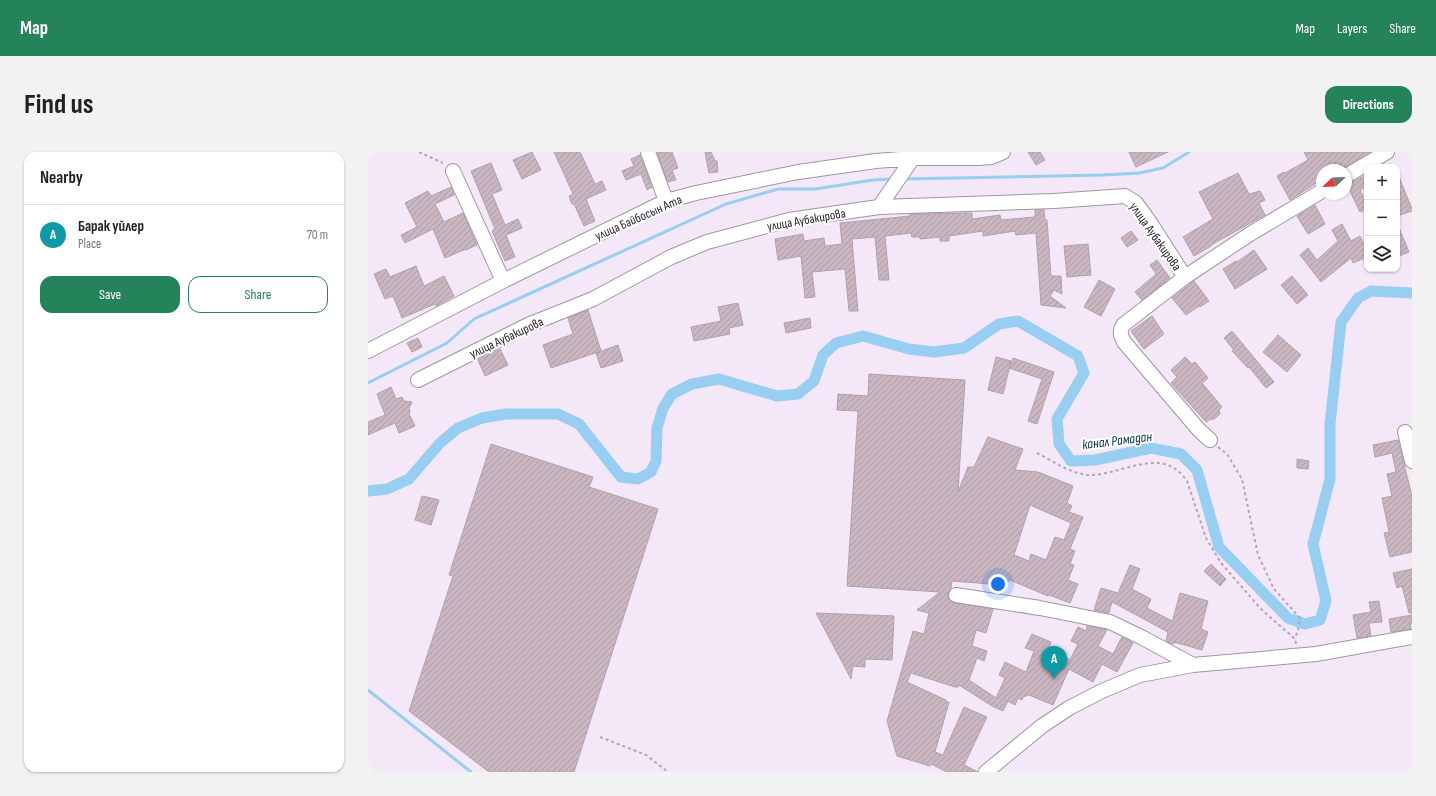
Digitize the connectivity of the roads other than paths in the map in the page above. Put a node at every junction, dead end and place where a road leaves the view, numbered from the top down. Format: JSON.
{"nodes":[{"id":1,"x":648,"y":152,"type":"edge"},
{"id":2,"x":1003,"y":152,"type":"edge"},
{"id":3,"x":1387,"y":152,"type":"edge"},
{"id":4,"x":977,"y":155,"type":"edge"},
{"id":5,"x":908,"y":164,"type":"junction"},
{"id":6,"x":453,"y":171,"type":"road end"},
{"id":7,"x":1352,"y":172,"type":"edge"},
{"id":8,"x":1316,"y":195,"type":"edge"},
{"id":9,"x":666,"y":201,"type":"junction"},
{"id":10,"x":879,"y":207,"type":"junction"},
{"id":11,"x":1185,"y":277,"type":"junction"},
{"id":12,"x":503,"y":280,"type":"junction"},
{"id":13,"x":368,"y":351,"type":"edge"},
{"id":14,"x":418,"y":380,"type":"dead end"},
{"id":15,"x":1405,"y":432,"type":"dead end"},
{"id":16,"x":1210,"y":440,"type":"road end"},
{"id":17,"x":1412,"y":461,"type":"edge"},
{"id":18,"x":956,"y":595,"type":"dead end"},
{"id":19,"x":1412,"y":637,"type":"edge"},
{"id":20,"x":1193,"y":665,"type":"junction"},
{"id":21,"x":986,"y":772,"type":"edge"}],
"edges":[{"from":1,"to":9,"type":"street"},
{"from":2,"to":4,"type":"street","name":"улица Байбосын Ата"},
{"from":3,"to":7,"type":"street"},
{"from":4,"to":5,"type":"street","name":"улица Байбосын Ата"},
{"from":5,"to":9,"type":"street","name":"улица Байбосын Ата"},
{"from":5,"to":10,"type":"street"},
{"from":6,"to":12,"type":"street"},
{"from":8,"to":11,"type":"street","name":"улица Аубакирова"},
{"from":9,"to":12,"type":"street","name":"улица Байбосын Ата"},
{"from":10,"to":11,"type":"street","name":"улица Аубакирова"},
{"from":10,"to":14,"type":"street","name":"улица Аубакирова"},
{"from":11,"to":16,"type":"street","name":"улица Аубакирова"},
{"from":12,"to":13,"type":"street","name":"улица Байбосын Ата"},
{"from":15,"to":17,"type":"street"},
{"from":18,"to":20,"type":"street"},
{"from":19,"to":20,"type":"street"},
{"from":20,"to":21,"type":"street"}]}
